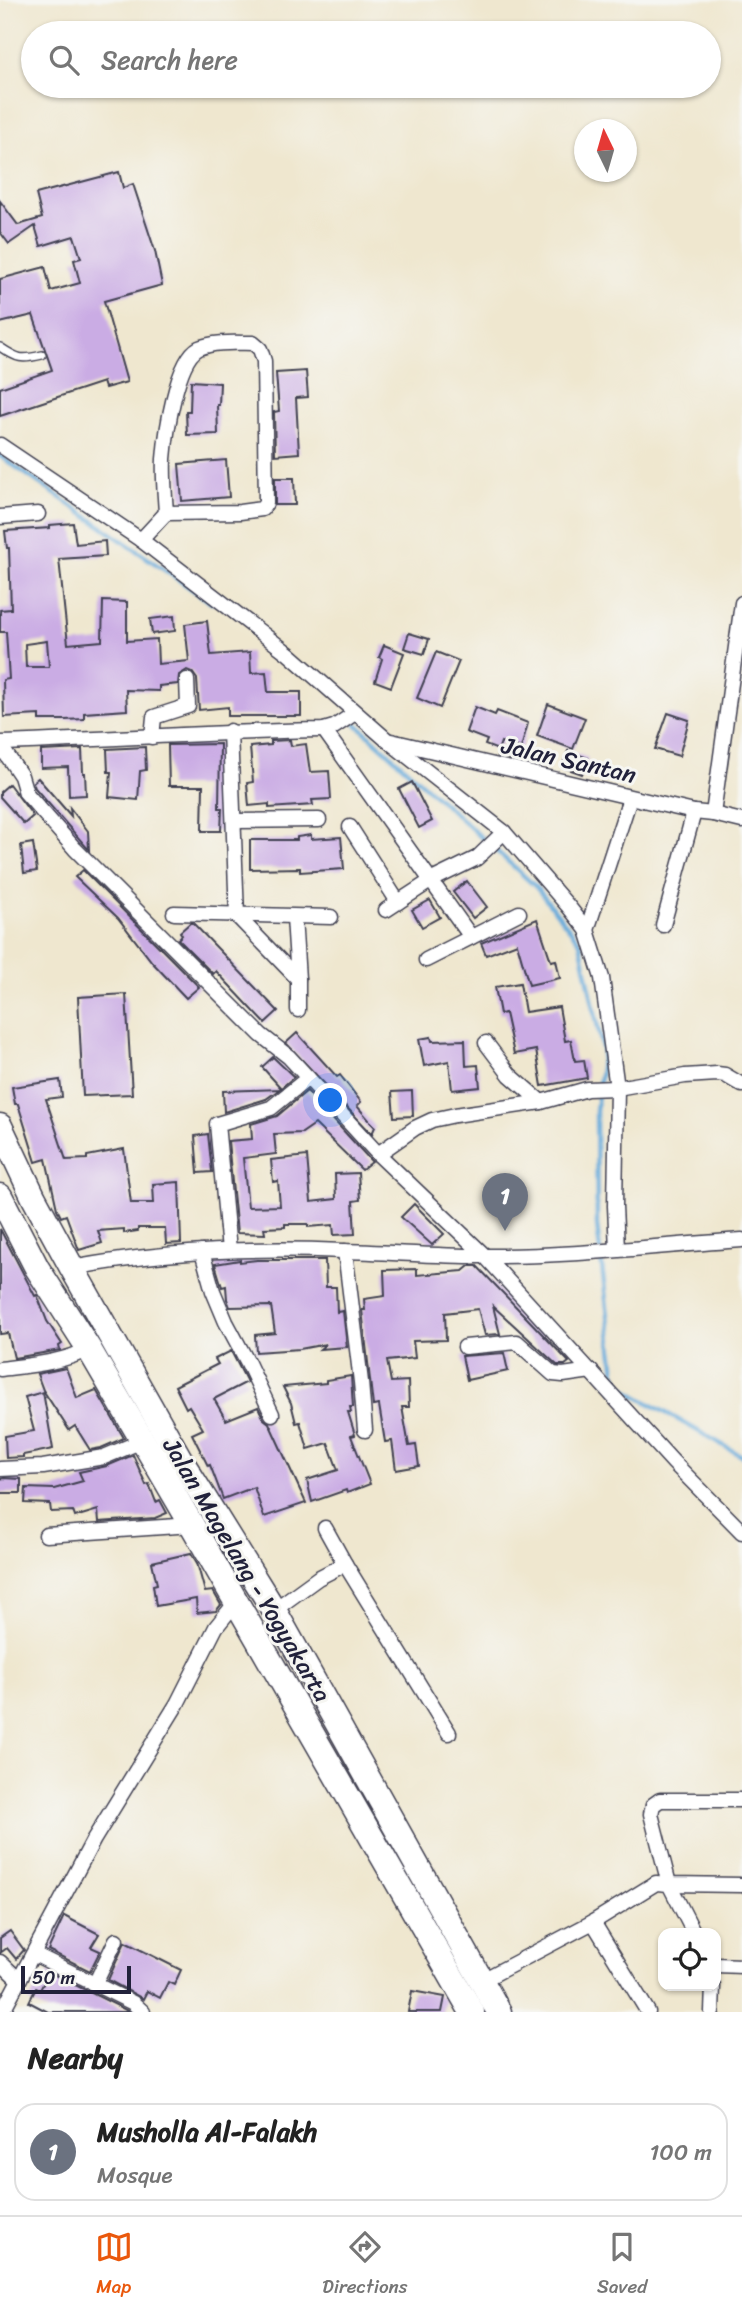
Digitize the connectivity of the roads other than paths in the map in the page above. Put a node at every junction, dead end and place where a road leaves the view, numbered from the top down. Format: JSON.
{"nodes":[{"id":1,"x":0,"y":347,"type":"edge"},
{"id":2,"x":42,"y":355,"type":"dead end"},
{"id":3,"x":0,"y":446,"type":"edge"},
{"id":4,"x":166,"y":513,"type":"junction"},
{"id":5,"x":38,"y":514,"type":"dead end"},
{"id":6,"x":0,"y":517,"type":"edge"},
{"id":7,"x":141,"y":540,"type":"junction"},
{"id":8,"x":742,"y":603,"type":"edge"},
{"id":9,"x":187,"y":680,"type":"dead end"},
{"id":10,"x":353,"y":715,"type":"junction"},
{"id":11,"x":329,"y":728,"type":"junction"},
{"id":12,"x":230,"y":731,"type":"junction"},
{"id":13,"x":152,"y":737,"type":"junction"},
{"id":14,"x":387,"y":740,"type":"junction"},
{"id":15,"x":0,"y":744,"type":"edge"},
{"id":16,"x":630,"y":798,"type":"junction"},
{"id":17,"x":694,"y":813,"type":"junction"},
{"id":18,"x":713,"y":814,"type":"junction"},
{"id":19,"x":318,"y":820,"type":"dead end"},
{"id":20,"x":234,"y":821,"type":"junction"},
{"id":21,"x":742,"y":821,"type":"edge"},
{"id":22,"x":350,"y":827,"type":"dead end"},
{"id":23,"x":503,"y":832,"type":"junction"},
{"id":24,"x":432,"y":880,"type":"junction"},
{"id":25,"x":174,"y":913,"type":"dead end"},
{"id":26,"x":519,"y":913,"type":"dead end"},
{"id":27,"x":237,"y":916,"type":"junction"},
{"id":28,"x":294,"y":917,"type":"junction"},
{"id":29,"x":331,"y":917,"type":"dead end"},
{"id":30,"x":663,"y":925,"type":"dead end"},
{"id":31,"x":587,"y":930,"type":"junction"},
{"id":32,"x":471,"y":937,"type":"junction"},
{"id":33,"x":426,"y":960,"type":"dead end"},
{"id":34,"x":298,"y":979,"type":"junction"},
{"id":35,"x":299,"y":1010,"type":"dead end"},
{"id":36,"x":486,"y":1043,"type":"dead end"},
{"id":37,"x":308,"y":1078,"type":"junction"},
{"id":38,"x":742,"y":1085,"type":"edge"},
{"id":39,"x":612,"y":1088,"type":"junction"},
{"id":40,"x":541,"y":1102,"type":"junction"},
{"id":41,"x":0,"y":1126,"type":"edge"},
{"id":42,"x":378,"y":1154,"type":"junction"},
{"id":43,"x":0,"y":1196,"type":"edge"},
{"id":44,"x":742,"y":1240,"type":"edge"},
{"id":45,"x":229,"y":1250,"type":"junction"},
{"id":46,"x":614,"y":1250,"type":"junction"},
{"id":47,"x":345,"y":1251,"type":"junction"},
{"id":48,"x":202,"y":1252,"type":"junction"},
{"id":49,"x":485,"y":1256,"type":"junction"},
{"id":50,"x":72,"y":1268,"type":"junction"},
{"id":51,"x":466,"y":1347,"type":"dead end"},
{"id":52,"x":89,"y":1349,"type":"junction"},
{"id":53,"x":0,"y":1369,"type":"edge"},
{"id":54,"x":591,"y":1371,"type":"junction"},
{"id":55,"x":272,"y":1414,"type":"dead end"},
{"id":56,"x":365,"y":1430,"type":"dead end"},
{"id":57,"x":142,"y":1441,"type":"junction"},
{"id":58,"x":0,"y":1469,"type":"edge"},
{"id":59,"x":192,"y":1525,"type":"junction"},
{"id":60,"x":325,"y":1528,"type":"dead end"},
{"id":61,"x":742,"y":1532,"type":"edge"},
{"id":62,"x":46,"y":1535,"type":"dead end"},
{"id":63,"x":345,"y":1564,"type":"junction"},
{"id":64,"x":237,"y":1601,"type":"junction"},
{"id":65,"x":274,"y":1610,"type":"junction"},
{"id":66,"x":449,"y":1733,"type":"dead end"},
{"id":67,"x":742,"y":1800,"type":"edge"},
{"id":68,"x":669,"y":1884,"type":"junction"},
{"id":69,"x":742,"y":1885,"type":"edge"},
{"id":70,"x":593,"y":1922,"type":"junction"},
{"id":71,"x":691,"y":1928,"type":"edge"},
{"id":72,"x":116,"y":1940,"type":"dead end"},
{"id":73,"x":34,"y":1954,"type":"junction"},
{"id":74,"x":0,"y":1962,"type":"edge"},
{"id":75,"x":721,"y":1965,"type":"edge"},
{"id":76,"x":742,"y":1966,"type":"edge"},
{"id":77,"x":19,"y":1980,"type":"junction"},
{"id":78,"x":481,"y":1981,"type":"junction"},
{"id":79,"x":95,"y":1984,"type":"junction"},
{"id":80,"x":713,"y":1991,"type":"edge"},
{"id":81,"x":2,"y":2012,"type":"edge"},
{"id":82,"x":143,"y":2012,"type":"edge"},
{"id":83,"x":472,"y":2012,"type":"edge"},
{"id":84,"x":499,"y":2012,"type":"edge"},
{"id":85,"x":648,"y":2012,"type":"edge"},
{"id":86,"x":712,"y":2012,"type":"edge"}],
"edges":[{"from":1,"to":2,"type":"lane"},
{"from":3,"to":7,"type":"street"},
{"from":4,"to":4,"type":"street"},
{"from":4,"to":7,"type":"street"},
{"from":5,"to":6,"type":"street"},
{"from":7,"to":10,"type":"street"},
{"from":8,"to":18,"type":"street"},
{"from":9,"to":13,"type":"street"},
{"from":10,"to":11,"type":"street"},
{"from":10,"to":14,"type":"street"},
{"from":11,"to":12,"type":"street"},
{"from":11,"to":24,"type":"street"},
{"from":12,"to":13,"type":"street"},
{"from":12,"to":20,"type":"street"},
{"from":13,"to":15,"type":"street"},
{"from":14,"to":16,"type":"street","name":"Jalan Santan"},
{"from":14,"to":23,"type":"street"},
{"from":15,"to":37,"type":"street"},
{"from":16,"to":17,"type":"street","name":"Jalan Santan"},
{"from":16,"to":31,"type":"street"},
{"from":17,"to":18,"type":"street","name":"Jalan Santan"},
{"from":17,"to":30,"type":"street"},
{"from":18,"to":21,"type":"street","name":"Jalan Santan"},
{"from":19,"to":20,"type":"street"},
{"from":20,"to":27,"type":"street"},
{"from":22,"to":24,"type":"street"},
{"from":23,"to":24,"type":"street"},
{"from":23,"to":31,"type":"street"},
{"from":24,"to":32,"type":"street"},
{"from":25,"to":27,"type":"street"},
{"from":26,"to":32,"type":"street"},
{"from":27,"to":28,"type":"street"},
{"from":27,"to":34,"type":"street"},
{"from":28,"to":29,"type":"street"},
{"from":28,"to":34,"type":"street"},
{"from":31,"to":39,"type":"street"},
{"from":32,"to":33,"type":"street"},
{"from":34,"to":35,"type":"street"},
{"from":36,"to":40,"type":"street"},
{"from":37,"to":42,"type":"street"},
{"from":37,"to":45,"type":"street"},
{"from":38,"to":39,"type":"street"},
{"from":39,"to":40,"type":"street"},
{"from":39,"to":46,"type":"street"},
{"from":40,"to":42,"type":"street"},
{"from":41,"to":50,"type":"highway","name":"Jalan Magelang - Yogyakarta"},
{"from":42,"to":49,"type":"street"},
{"from":43,"to":52,"type":"highway","name":"Jalan Magelang - Yogyakarta"},
{"from":44,"to":46,"type":"street"},
{"from":45,"to":47,"type":"street"},
{"from":45,"to":48,"type":"street"},
{"from":46,"to":49,"type":"street"},
{"from":47,"to":49,"type":"street"},
{"from":47,"to":56,"type":"street"},
{"from":48,"to":50,"type":"street"},
{"from":48,"to":55,"type":"street"},
{"from":49,"to":54,"type":"street"},
{"from":50,"to":65,"type":"highway","name":"Jalan Magelang - Yogyakarta"},
{"from":51,"to":54,"type":"street"},
{"from":52,"to":53,"type":"street"},
{"from":52,"to":57,"type":"highway","name":"Jalan Magelang - Yogyakarta"},
{"from":54,"to":61,"type":"street"},
{"from":57,"to":58,"type":"street"},
{"from":57,"to":59,"type":"highway","name":"Jalan Magelang - Yogyakarta"},
{"from":59,"to":62,"type":"street"},
{"from":59,"to":64,"type":"highway","name":"Jalan Magelang - Yogyakarta"},
{"from":60,"to":63,"type":"street"},
{"from":63,"to":65,"type":"street"},
{"from":63,"to":66,"type":"street"},
{"from":64,"to":73,"type":"street"},
{"from":64,"to":83,"type":"highway","name":"Jalan Magelang - Yogyakarta"},
{"from":65,"to":78,"type":"highway","name":"Jalan Magelang - Yogyakarta"},
{"from":67,"to":68,"type":"street"},
{"from":68,"to":69,"type":"street"},
{"from":68,"to":70,"type":"street"},
{"from":68,"to":71,"type":"street"},
{"from":70,"to":78,"type":"street"},
{"from":70,"to":85,"type":"street"},
{"from":72,"to":79,"type":"street"},
{"from":73,"to":77,"type":"street"},
{"from":73,"to":79,"type":"street"},
{"from":74,"to":77,"type":"street"},
{"from":75,"to":76,"type":"street"},
{"from":77,"to":81,"type":"street"},
{"from":78,"to":84,"type":"highway","name":"Jalan Magelang - Yogyakarta"},
{"from":79,"to":82,"type":"street"},
{"from":80,"to":86,"type":"street"}]}
